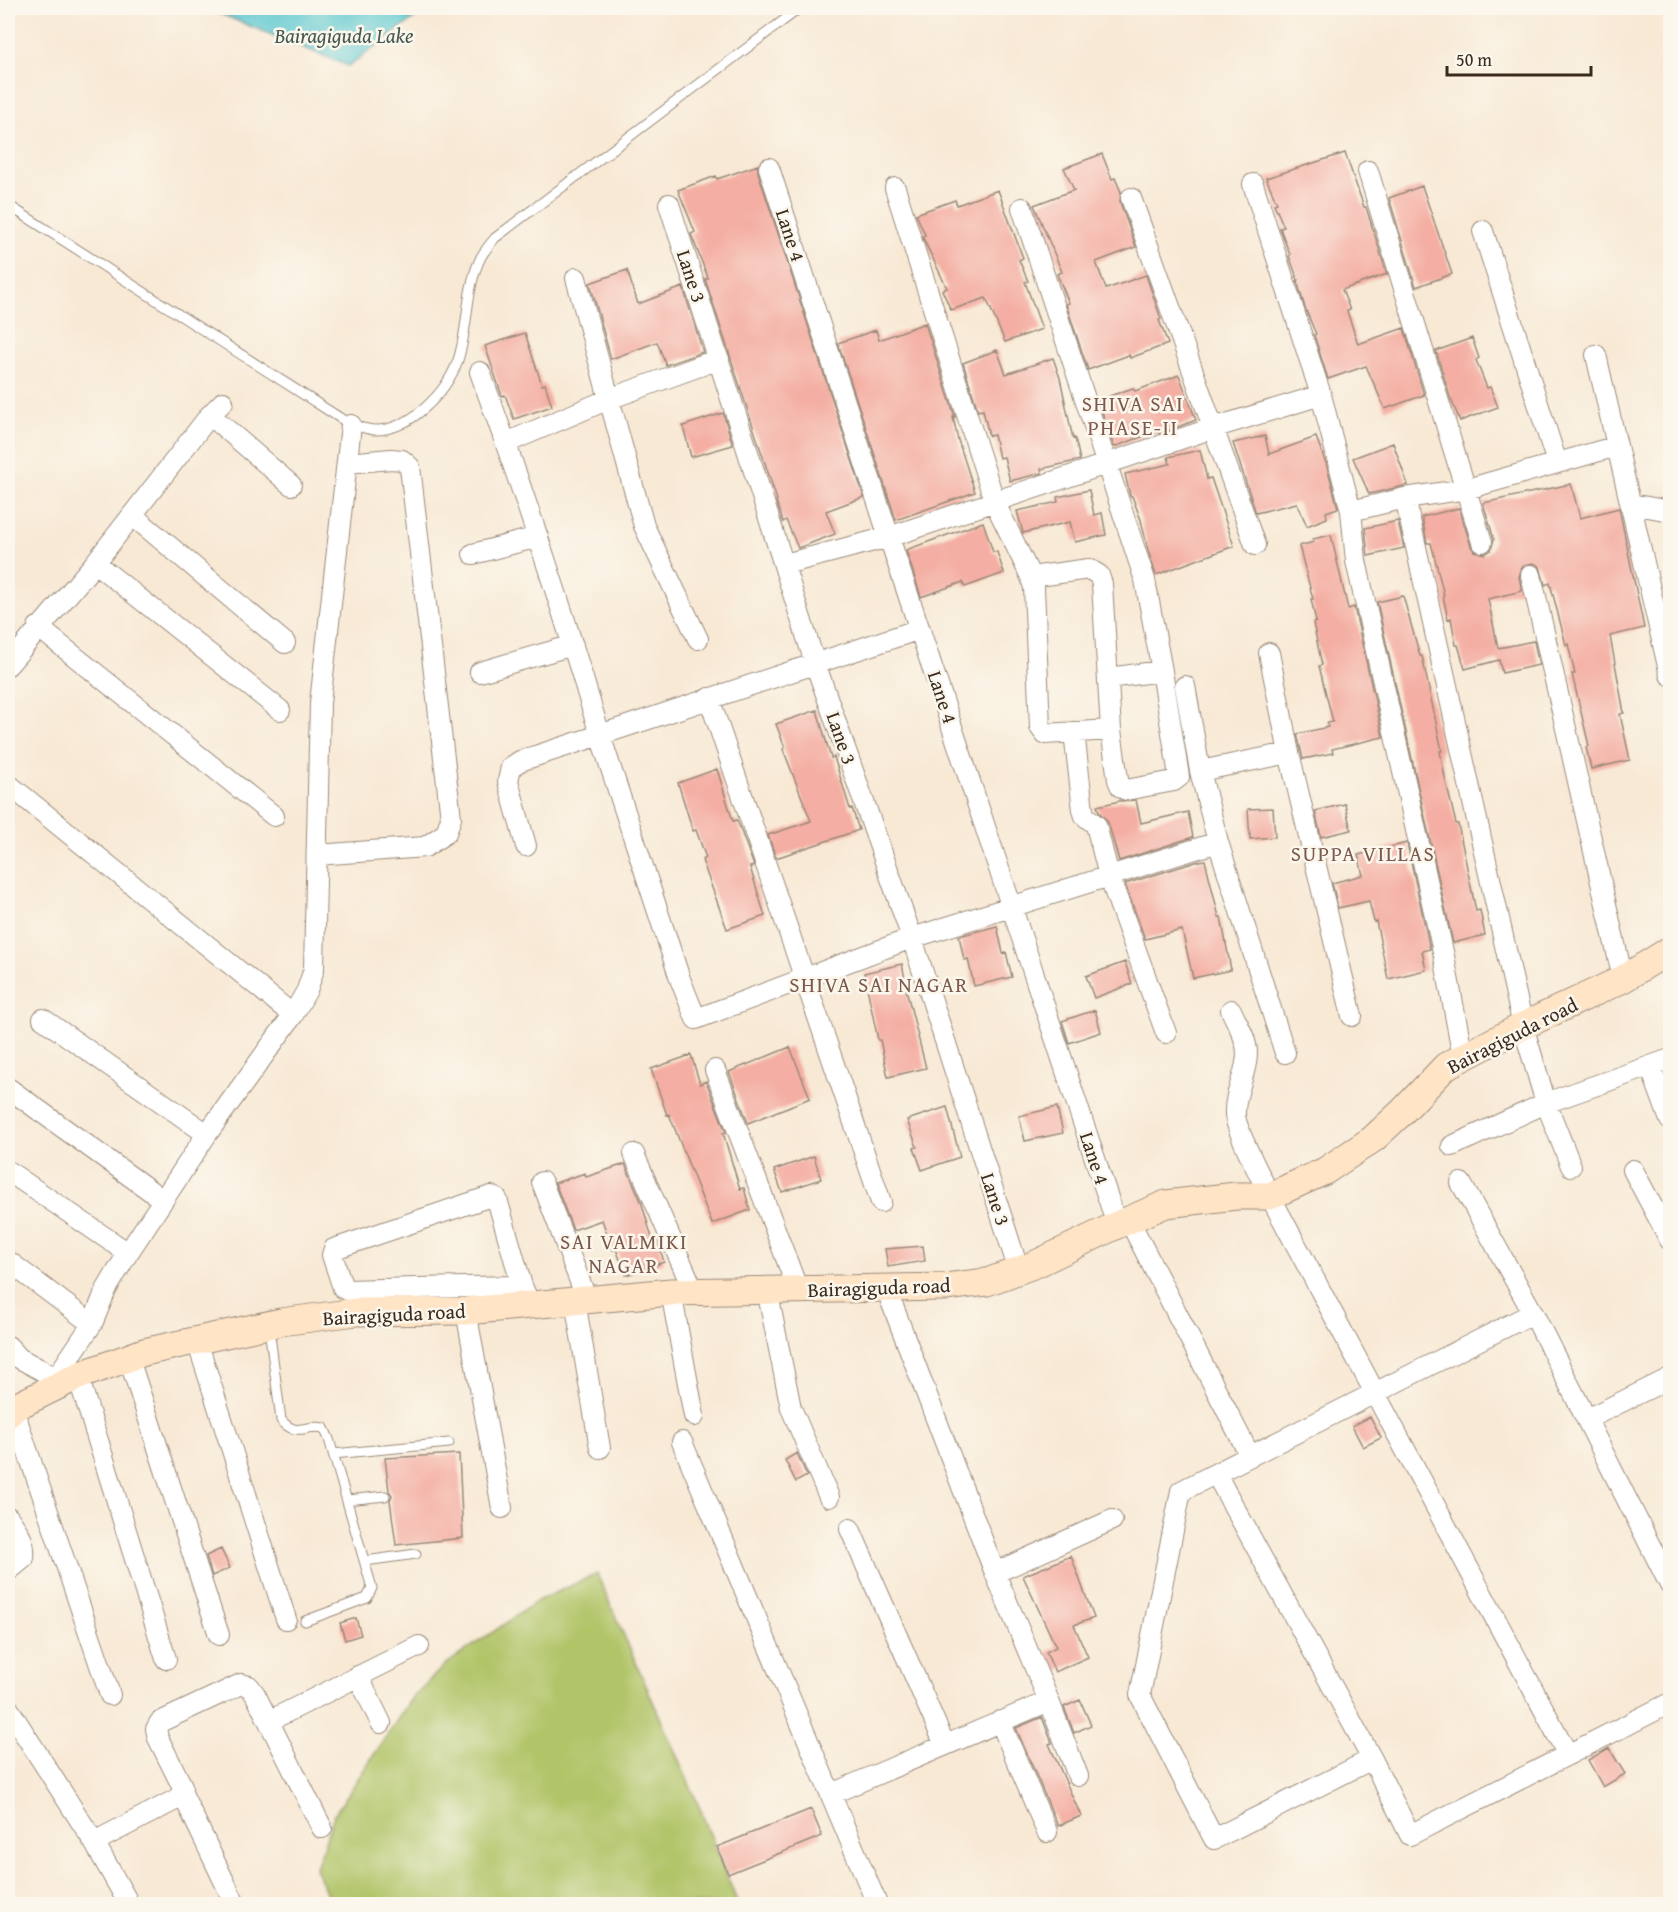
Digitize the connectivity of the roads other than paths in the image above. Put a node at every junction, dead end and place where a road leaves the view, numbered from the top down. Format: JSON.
{"nodes":[{"id":1,"x":800,"y":8,"type":"edge"},
{"id":2,"x":769,"y":168,"type":"dead end"},
{"id":3,"x":1368,"y":171,"type":"dead end"},
{"id":4,"x":1253,"y":184,"type":"dead end"},
{"id":5,"x":895,"y":188,"type":"dead end"},
{"id":6,"x":1131,"y":198,"type":"dead end"},
{"id":7,"x":669,"y":204,"type":"dead end"},
{"id":8,"x":8,"y":205,"type":"edge"},
{"id":9,"x":1022,"y":208,"type":"dead end"},
{"id":10,"x":1483,"y":231,"type":"dead end"},
{"id":11,"x":576,"y":278,"type":"dead end"},
{"id":12,"x":1596,"y":355,"type":"dead end"},
{"id":13,"x":719,"y":359,"type":"junction"},
{"id":14,"x":480,"y":372,"type":"dead end"},
{"id":15,"x":1321,"y":395,"type":"junction"},
{"id":16,"x":609,"y":399,"type":"junction"},
{"id":17,"x":351,"y":425,"type":"junction"},
{"id":18,"x":1214,"y":428,"type":"junction"},
{"id":19,"x":506,"y":443,"type":"junction"},
{"id":20,"x":1617,"y":446,"type":"junction"},
{"id":21,"x":347,"y":462,"type":"junction"},
{"id":22,"x":1557,"y":463,"type":"junction"},
{"id":23,"x":1106,"y":466,"type":"junction"},
{"id":24,"x":291,"y":485,"type":"dead end"},
{"id":25,"x":1467,"y":489,"type":"junction"},
{"id":26,"x":1405,"y":498,"type":"junction"},
{"id":27,"x":995,"y":502,"type":"junction"},
{"id":28,"x":1631,"y":504,"type":"junction"},
{"id":29,"x":1351,"y":511,"type":"junction"},
{"id":30,"x":1671,"y":511,"type":"edge"},
{"id":31,"x":132,"y":515,"type":"junction"},
{"id":32,"x":538,"y":537,"type":"junction"},
{"id":33,"x":889,"y":537,"type":"junction"},
{"id":34,"x":1482,"y":542,"type":"dead end"},
{"id":35,"x":1255,"y":545,"type":"dead end"},
{"id":36,"x":473,"y":554,"type":"dead end"},
{"id":37,"x":95,"y":563,"type":"junction"},
{"id":38,"x":785,"y":564,"type":"junction"},
{"id":39,"x":1531,"y":574,"type":"dead end"},
{"id":40,"x":1031,"y":577,"type":"junction"},
{"id":41,"x":38,"y":627,"type":"junction"},
{"id":42,"x":920,"y":629,"type":"junction"},
{"id":43,"x":698,"y":639,"type":"dead end"},
{"id":44,"x":285,"y":643,"type":"dead end"},
{"id":45,"x":573,"y":645,"type":"junction"},
{"id":46,"x":1269,"y":654,"type":"dead end"},
{"id":47,"x":815,"y":663,"type":"junction"},
{"id":48,"x":8,"y":665,"type":"edge"},
{"id":49,"x":1162,"y":670,"type":"junction"},
{"id":50,"x":480,"y":672,"type":"dead end"},
{"id":51,"x":1671,"y":675,"type":"edge"},
{"id":52,"x":1108,"y":678,"type":"junction"},
{"id":53,"x":1185,"y":686,"type":"dead end"},
{"id":54,"x":709,"y":698,"type":"junction"},
{"id":55,"x":280,"y":710,"type":"dead end"},
{"id":56,"x":1111,"y":730,"type":"junction"},
{"id":57,"x":1074,"y":732,"type":"junction"},
{"id":58,"x":600,"y":735,"type":"junction"},
{"id":59,"x":1289,"y":753,"type":"junction"},
{"id":60,"x":1200,"y":771,"type":"junction"},
{"id":61,"x":8,"y":784,"type":"edge"},
{"id":62,"x":274,"y":816,"type":"dead end"},
{"id":63,"x":1218,"y":842,"type":"junction"},
{"id":64,"x":526,"y":846,"type":"dead end"},
{"id":65,"x":317,"y":855,"type":"junction"},
{"id":66,"x":1110,"y":876,"type":"junction"},
{"id":67,"x":1012,"y":906,"type":"junction"},
{"id":68,"x":912,"y":938,"type":"junction"},
{"id":69,"x":1671,"y":950,"type":"edge"},
{"id":70,"x":805,"y":978,"type":"junction"},
{"id":71,"x":1623,"y":979,"type":"junction"},
{"id":72,"x":1231,"y":1010,"type":"dead end"},
{"id":73,"x":293,"y":1015,"type":"junction"},
{"id":74,"x":1352,"y":1016,"type":"dead end"},
{"id":75,"x":43,"y":1019,"type":"dead end"},
{"id":76,"x":1523,"y":1026,"type":"junction"},
{"id":77,"x":1166,"y":1033,"type":"dead end"},
{"id":78,"x":1286,"y":1053,"type":"dead end"},
{"id":79,"x":1463,"y":1057,"type":"junction"},
{"id":80,"x":1671,"y":1059,"type":"edge"},
{"id":81,"x":1650,"y":1066,"type":"junction"},
{"id":82,"x":715,"y":1070,"type":"dead end"},
{"id":83,"x":8,"y":1088,"type":"edge"},
{"id":84,"x":1546,"y":1103,"type":"junction"},
{"id":85,"x":1671,"y":1120,"type":"edge"},
{"id":86,"x":207,"y":1134,"type":"junction"},
{"id":87,"x":1452,"y":1146,"type":"dead end"},
{"id":88,"x":634,"y":1154,"type":"dead end"},
{"id":89,"x":1571,"y":1166,"type":"dead end"},
{"id":90,"x":1633,"y":1170,"type":"dead end"},
{"id":91,"x":8,"y":1172,"type":"edge"},
{"id":92,"x":543,"y":1182,"type":"dead end"},
{"id":93,"x":1461,"y":1182,"type":"dead end"},
{"id":94,"x":1270,"y":1196,"type":"junction"},
{"id":95,"x":163,"y":1200,"type":"junction"},
{"id":96,"x":881,"y":1202,"type":"dead end"},
{"id":97,"x":1123,"y":1223,"type":"junction"},
{"id":98,"x":1671,"y":1240,"type":"edge"},
{"id":99,"x":128,"y":1253,"type":"junction"},
{"id":100,"x":8,"y":1261,"type":"edge"},
{"id":101,"x":1019,"y":1270,"type":"junction"},
{"id":102,"x":886,"y":1288,"type":"junction"},
{"id":103,"x":767,"y":1290,"type":"junction"},
{"id":104,"x":798,"y":1290,"type":"junction"},
{"id":105,"x":682,"y":1292,"type":"junction"},
{"id":106,"x":526,"y":1295,"type":"junction"},
{"id":107,"x":416,"y":1300,"type":"junction"},
{"id":108,"x":581,"y":1300,"type":"junction"},
{"id":109,"x":466,"y":1311,"type":"junction"},
{"id":110,"x":1533,"y":1313,"type":"junction"},
{"id":111,"x":92,"y":1324,"type":"junction"},
{"id":112,"x":269,"y":1325,"type":"junction"},
{"id":113,"x":196,"y":1341,"type":"junction"},
{"id":114,"x":8,"y":1346,"type":"edge"},
{"id":115,"x":128,"y":1356,"type":"junction"},
{"id":116,"x":67,"y":1377,"type":"junction"},
{"id":117,"x":1671,"y":1378,"type":"edge"},
{"id":118,"x":1375,"y":1393,"type":"junction"},
{"id":119,"x":10,"y":1411,"type":"edge"},
{"id":120,"x":694,"y":1416,"type":"dead end"},
{"id":121,"x":1587,"y":1419,"type":"junction"},
{"id":122,"x":682,"y":1442,"type":"dead end"},
{"id":123,"x":449,"y":1443,"type":"dead end"},
{"id":124,"x":600,"y":1448,"type":"dead end"},
{"id":125,"x":333,"y":1454,"type":"junction"},
{"id":126,"x":1250,"y":1456,"type":"junction"},
{"id":127,"x":1216,"y":1473,"type":"junction"},
{"id":128,"x":385,"y":1496,"type":"dead end"},
{"id":129,"x":829,"y":1497,"type":"dead end"},
{"id":130,"x":347,"y":1500,"type":"junction"},
{"id":131,"x":502,"y":1508,"type":"dead end"},
{"id":132,"x":8,"y":1517,"type":"edge"},
{"id":133,"x":1112,"y":1520,"type":"dead end"},
{"id":134,"x":850,"y":1529,"type":"dead end"},
{"id":135,"x":416,"y":1554,"type":"dead end"},
{"id":136,"x":365,"y":1561,"type":"junction"},
{"id":137,"x":8,"y":1571,"type":"edge"},
{"id":138,"x":995,"y":1573,"type":"junction"},
{"id":139,"x":1670,"y":1582,"type":"edge"},
{"id":140,"x":295,"y":1620,"type":"joint"},
{"id":141,"x":219,"y":1635,"type":"dead end"},
{"id":142,"x":419,"y":1646,"type":"dead end"},
{"id":143,"x":166,"y":1659,"type":"dead end"},
{"id":144,"x":358,"y":1676,"type":"junction"},
{"id":145,"x":110,"y":1695,"type":"dead end"},
{"id":146,"x":1049,"y":1701,"type":"junction"},
{"id":147,"x":1671,"y":1703,"type":"edge"},
{"id":148,"x":8,"y":1708,"type":"edge"},
{"id":149,"x":268,"y":1721,"type":"junction"},
{"id":150,"x":1000,"y":1721,"type":"junction"},
{"id":151,"x":381,"y":1723,"type":"dead end"},
{"id":152,"x":945,"y":1745,"type":"junction"},
{"id":153,"x":1569,"y":1755,"type":"junction"},
{"id":154,"x":1372,"y":1759,"type":"junction"},
{"id":155,"x":1078,"y":1776,"type":"dead end"},
{"id":156,"x":182,"y":1793,"type":"junction"},
{"id":157,"x":831,"y":1794,"type":"junction"},
{"id":158,"x":322,"y":1828,"type":"dead end"},
{"id":159,"x":1047,"y":1832,"type":"dead end"},
{"id":160,"x":94,"y":1842,"type":"junction"},
{"id":161,"x":129,"y":1905,"type":"edge"},
{"id":162,"x":235,"y":1905,"type":"edge"},
{"id":163,"x":877,"y":1905,"type":"edge"}],
"edges":[{"from":1,"to":17,"type":"lane"},
{"from":2,"to":33,"type":"street","name":"Lane 4"},
{"from":3,"to":25,"type":"street"},
{"from":4,"to":15,"type":"street"},
{"from":5,"to":27,"type":"street"},
{"from":6,"to":18,"type":"street"},
{"from":7,"to":13,"type":"street","name":"Lane 3"},
{"from":8,"to":17,"type":"lane"},
{"from":9,"to":23,"type":"street"},
{"from":10,"to":22,"type":"street"},
{"from":11,"to":16,"type":"street"},
{"from":12,"to":20,"type":"street"},
{"from":13,"to":16,"type":"street"},
{"from":13,"to":38,"type":"street","name":"Lane 3"},
{"from":14,"to":19,"type":"street"},
{"from":15,"to":18,"type":"street"},
{"from":15,"to":29,"type":"street"},
{"from":16,"to":19,"type":"street"},
{"from":16,"to":43,"type":"street"},
{"from":17,"to":21,"type":"street"},
{"from":18,"to":23,"type":"street"},
{"from":18,"to":35,"type":"street"},
{"from":19,"to":32,"type":"street"},
{"from":20,"to":22,"type":"street"},
{"from":20,"to":28,"type":"street"},
{"from":21,"to":65,"type":"street"},
{"from":21,"to":65,"type":"street"},
{"from":22,"to":25,"type":"street"},
{"from":23,"to":27,"type":"street"},
{"from":23,"to":49,"type":"street"},
{"from":24,"to":31,"type":"street"},
{"from":25,"to":26,"type":"street"},
{"from":25,"to":34,"type":"street"},
{"from":26,"to":29,"type":"street"},
{"from":26,"to":76,"type":"street"},
{"from":27,"to":33,"type":"street"},
{"from":27,"to":40,"type":"street"},
{"from":28,"to":30,"type":"street"},
{"from":28,"to":51,"type":"street"},
{"from":29,"to":79,"type":"street"},
{"from":31,"to":37,"type":"street"},
{"from":31,"to":44,"type":"street"},
{"from":32,"to":36,"type":"street"},
{"from":32,"to":45,"type":"street"},
{"from":33,"to":38,"type":"street"},
{"from":33,"to":42,"type":"street","name":"Lane 4"},
{"from":37,"to":41,"type":"street"},
{"from":37,"to":55,"type":"street"},
{"from":38,"to":47,"type":"street","name":"Lane 3"},
{"from":39,"to":71,"type":"street"},
{"from":40,"to":52,"type":"street"},
{"from":40,"to":57,"type":"street"},
{"from":41,"to":48,"type":"street"},
{"from":41,"to":62,"type":"street"},
{"from":42,"to":47,"type":"street"},
{"from":42,"to":67,"type":"street","name":"Lane 4"},
{"from":45,"to":50,"type":"street"},
{"from":45,"to":58,"type":"street"},
{"from":46,"to":59,"type":"street"},
{"from":47,"to":54,"type":"street"},
{"from":47,"to":68,"type":"street","name":"Lane 3"},
{"from":49,"to":52,"type":"street"},
{"from":49,"to":56,"type":"street"},
{"from":52,"to":56,"type":"street"},
{"from":53,"to":60,"type":"street"},
{"from":54,"to":58,"type":"street"},
{"from":54,"to":70,"type":"street"},
{"from":56,"to":57,"type":"street"},
{"from":57,"to":66,"type":"street"},
{"from":58,"to":64,"type":"street"},
{"from":58,"to":70,"type":"street"},
{"from":59,"to":60,"type":"street"},
{"from":59,"to":74,"type":"street"},
{"from":60,"to":63,"type":"street"},
{"from":61,"to":73,"type":"street"},
{"from":63,"to":66,"type":"street"},
{"from":63,"to":78,"type":"street"},
{"from":65,"to":73,"type":"street"},
{"from":66,"to":67,"type":"street"},
{"from":66,"to":77,"type":"street"},
{"from":67,"to":68,"type":"street"},
{"from":67,"to":97,"type":"street","name":"Lane 4"},
{"from":68,"to":70,"type":"street"},
{"from":68,"to":101,"type":"street","name":"Lane 3"},
{"from":69,"to":71,"type":"street","name":"Bairagiguda road"},
{"from":70,"to":96,"type":"street"},
{"from":71,"to":76,"type":"street","name":"Bairagiguda road"},
{"from":72,"to":94,"type":"street"},
{"from":73,"to":86,"type":"street"},
{"from":75,"to":86,"type":"street"},
{"from":76,"to":79,"type":"street","name":"Bairagiguda road"},
{"from":76,"to":84,"type":"street"},
{"from":79,"to":94,"type":"street","name":"Bairagiguda road"},
{"from":80,"to":81,"type":"street"},
{"from":81,"to":84,"type":"street"},
{"from":81,"to":85,"type":"street"},
{"from":82,"to":104,"type":"street"},
{"from":83,"to":95,"type":"street"},
{"from":84,"to":87,"type":"street"},
{"from":84,"to":89,"type":"street"},
{"from":86,"to":95,"type":"street"},
{"from":88,"to":105,"type":"street"},
{"from":90,"to":98,"type":"street"},
{"from":91,"to":99,"type":"street"},
{"from":92,"to":108,"type":"street"},
{"from":93,"to":110,"type":"street"},
{"from":94,"to":97,"type":"street","name":"Bairagiguda road"},
{"from":94,"to":118,"type":"street"},
{"from":95,"to":99,"type":"street"},
{"from":97,"to":101,"type":"street","name":"Bairagiguda road"},
{"from":97,"to":126,"type":"street","name":"Lane 4"},
{"from":99,"to":111,"type":"street"},
{"from":100,"to":111,"type":"street"},
{"from":101,"to":102,"type":"street","name":"Bairagiguda road"},
{"from":102,"to":104,"type":"street","name":"Bairagiguda road"},
{"from":102,"to":138,"type":"street"},
{"from":103,"to":104,"type":"street","name":"Bairagiguda road"},
{"from":103,"to":105,"type":"street","name":"Bairagiguda road"},
{"from":103,"to":129,"type":"street"},
{"from":105,"to":108,"type":"street","name":"Bairagiguda road"},
{"from":105,"to":120,"type":"street"},
{"from":106,"to":107,"type":"street"},
{"from":106,"to":107,"type":"street"},
{"from":106,"to":108,"type":"street","name":"Bairagiguda road"},
{"from":106,"to":109,"type":"street","name":"Bairagiguda road"},
{"from":107,"to":109,"type":"street","name":"Bairagiguda road"},
{"from":107,"to":112,"type":"street","name":"Bairagiguda road"},
{"from":108,"to":124,"type":"street"},
{"from":109,"to":131,"type":"street"},
{"from":110,"to":118,"type":"street"},
{"from":110,"to":121,"type":"street"},
{"from":111,"to":116,"type":"street"},
{"from":112,"to":113,"type":"street","name":"Bairagiguda road"},
{"from":112,"to":125,"type":"lane"},
{"from":113,"to":115,"type":"street","name":"Bairagiguda road"},
{"from":113,"to":140,"type":"street"},
{"from":114,"to":116,"type":"street"},
{"from":115,"to":116,"type":"street","name":"Bairagiguda road"},
{"from":115,"to":141,"type":"street"},
{"from":116,"to":119,"type":"street","name":"Bairagiguda road"},
{"from":116,"to":143,"type":"street"},
{"from":117,"to":121,"type":"street"},
{"from":118,"to":126,"type":"street"},
{"from":118,"to":153,"type":"street"},
{"from":119,"to":145,"type":"street"},
{"from":121,"to":139,"type":"street"},
{"from":122,"to":157,"type":"street"},
{"from":123,"to":125,"type":"lane"},
{"from":125,"to":130,"type":"lane"},
{"from":126,"to":127,"type":"street"},
{"from":127,"to":154,"type":"street"},
{"from":127,"to":154,"type":"street"},
{"from":128,"to":130,"type":"lane"},
{"from":130,"to":136,"type":"lane"},
{"from":132,"to":137,"type":"street"},
{"from":133,"to":138,"type":"street"},
{"from":134,"to":152,"type":"street"},
{"from":135,"to":136,"type":"lane"},
{"from":136,"to":140,"type":"lane"},
{"from":138,"to":146,"type":"street"},
{"from":142,"to":144,"type":"street"},
{"from":144,"to":149,"type":"street"},
{"from":144,"to":151,"type":"street"},
{"from":146,"to":150,"type":"street"},
{"from":146,"to":155,"type":"street"},
{"from":147,"to":153,"type":"street"},
{"from":148,"to":160,"type":"street"},
{"from":149,"to":156,"type":"street"},
{"from":149,"to":158,"type":"street"},
{"from":150,"to":152,"type":"street"},
{"from":150,"to":159,"type":"street"},
{"from":152,"to":157,"type":"street"},
{"from":153,"to":154,"type":"street"},
{"from":156,"to":160,"type":"street"},
{"from":156,"to":162,"type":"street"},
{"from":157,"to":163,"type":"street"},
{"from":160,"to":161,"type":"street"}]}
